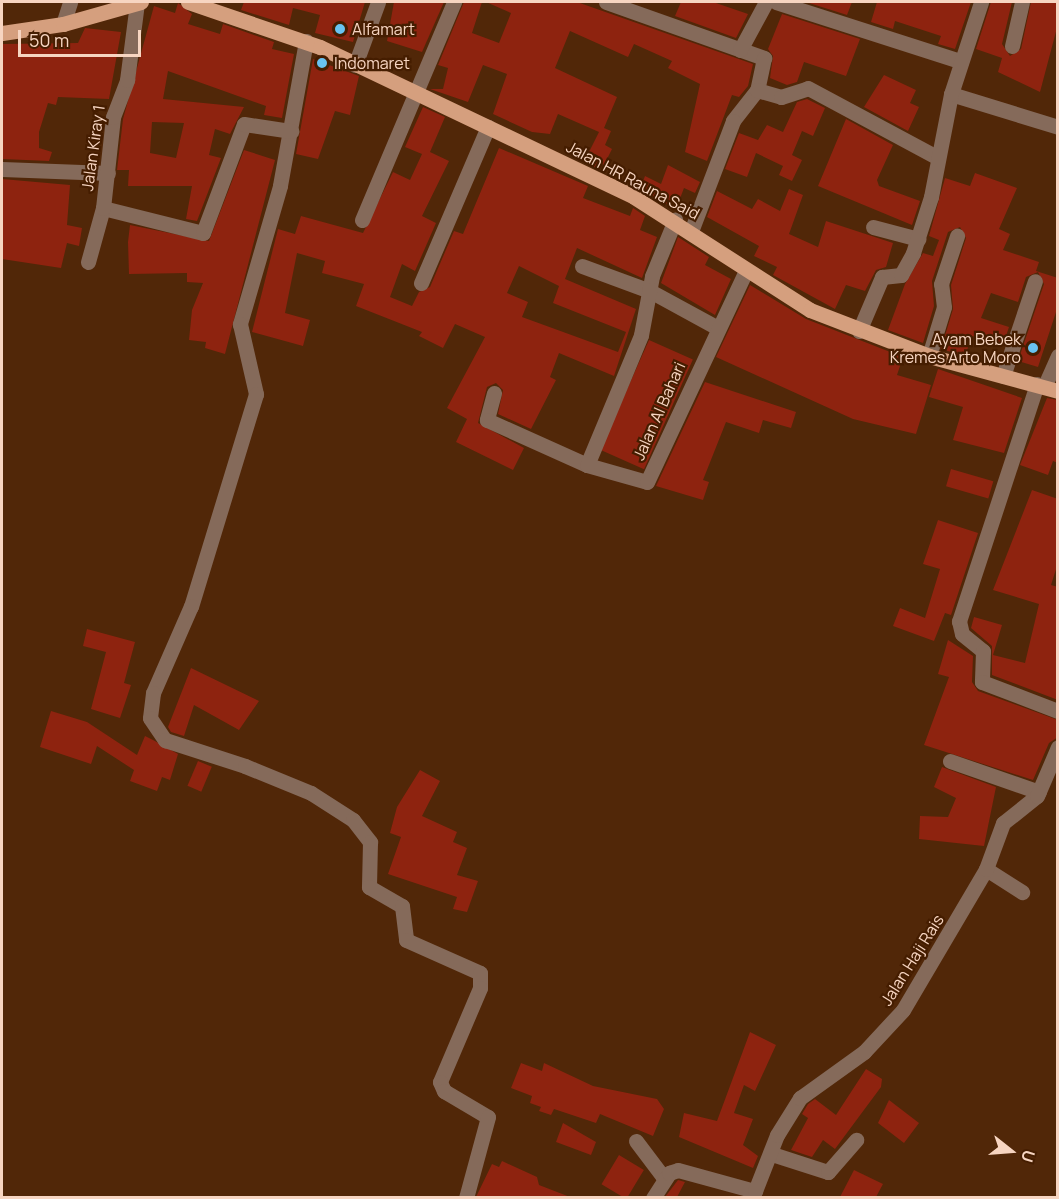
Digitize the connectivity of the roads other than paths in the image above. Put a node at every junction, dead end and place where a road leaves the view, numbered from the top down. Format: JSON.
{"nodes":[{"id":1,"x":70,"y":2,"type":"edge"},
{"id":2,"x":139,"y":2,"type":"edge"},
{"id":3,"x":188,"y":2,"type":"edge"},
{"id":4,"x":378,"y":2,"type":"edge"},
{"id":5,"x":454,"y":2,"type":"edge"},
{"id":6,"x":606,"y":2,"type":"edge"},
{"id":7,"x":766,"y":2,"type":"edge"},
{"id":8,"x":776,"y":2,"type":"edge"},
{"id":9,"x":981,"y":2,"type":"edge"},
{"id":10,"x":1022,"y":2,"type":"edge"},
{"id":11,"x":63,"y":24,"type":"junction"},
{"id":12,"x":2,"y":33,"type":"edge"},
{"id":13,"x":306,"y":41,"type":"junction"},
{"id":14,"x":1012,"y":45,"type":"dead end"},
{"id":15,"x":740,"y":50,"type":"junction"},
{"id":16,"x":960,"y":61,"type":"junction"},
{"id":17,"x":355,"y":65,"type":"junction"},
{"id":18,"x":757,"y":90,"type":"junction"},
{"id":19,"x":417,"y":92,"type":"junction"},
{"id":20,"x":951,"y":94,"type":"junction"},
{"id":21,"x":1058,"y":127,"type":"edge"},
{"id":22,"x":488,"y":128,"type":"junction"},
{"id":23,"x":291,"y":131,"type":"junction"},
{"id":24,"x":935,"y":156,"type":"junction"},
{"id":25,"x":2,"y":169,"type":"edge"},
{"id":26,"x":108,"y":173,"type":"junction"},
{"id":27,"x":103,"y":208,"type":"junction"},
{"id":28,"x":362,"y":220,"type":"dead end"},
{"id":29,"x":675,"y":220,"type":"junction"},
{"id":30,"x":873,"y":227,"type":"dead end"},
{"id":31,"x":692,"y":229,"type":"junction"},
{"id":32,"x":957,"y":236,"type":"dead end"},
{"id":33,"x":918,"y":239,"type":"junction"},
{"id":34,"x":88,"y":262,"type":"dead end"},
{"id":35,"x":582,"y":266,"type":"dead end"},
{"id":36,"x":746,"y":271,"type":"junction"},
{"id":37,"x":1035,"y":281,"type":"dead end"},
{"id":38,"x":421,"y":283,"type":"dead end"},
{"id":39,"x":650,"y":291,"type":"junction"},
{"id":40,"x":718,"y":328,"type":"junction"},
{"id":41,"x":859,"y":331,"type":"junction"},
{"id":42,"x":929,"y":356,"type":"junction"},
{"id":43,"x":1058,"y":356,"type":"edge"},
{"id":44,"x":1003,"y":376,"type":"junction"},
{"id":45,"x":1047,"y":386,"type":"edge"},
{"id":46,"x":494,"y":393,"type":"dead end"},
{"id":47,"x":587,"y":465,"type":"junction"},
{"id":48,"x":1058,"y":711,"type":"edge"},
{"id":49,"x":1058,"y":747,"type":"edge"},
{"id":50,"x":950,"y":761,"type":"dead end"},
{"id":51,"x":1039,"y":792,"type":"junction"},
{"id":52,"x":986,"y":869,"type":"junction"},
{"id":53,"x":1022,"y":892,"type":"dead end"},
{"id":54,"x":856,"y":1140,"type":"dead end"},
{"id":55,"x":636,"y":1141,"type":"dead end"},
{"id":56,"x":772,"y":1154,"type":"junction"},
{"id":57,"x":664,"y":1179,"type":"junction"},
{"id":58,"x":754,"y":1194,"type":"edge"},
{"id":59,"x":466,"y":1197,"type":"edge"},
{"id":60,"x":654,"y":1197,"type":"edge"}],
"edges":[{"from":1,"to":11,"type":"street"},
{"from":2,"to":11,"type":"main road"},
{"from":2,"to":26,"type":"street","name":"Jalan Kiray 1"},
{"from":3,"to":13,"type":"main road","name":"Jalan HR Rauna Said"},
{"from":4,"to":17,"type":"street"},
{"from":5,"to":19,"type":"street"},
{"from":6,"to":15,"type":"street"},
{"from":7,"to":15,"type":"street"},
{"from":8,"to":16,"type":"street"},
{"from":9,"to":16,"type":"street"},
{"from":10,"to":14,"type":"street"},
{"from":11,"to":12,"type":"main road"},
{"from":13,"to":17,"type":"main road","name":"Jalan HR Rauna Said"},
{"from":13,"to":23,"type":"street"},
{"from":15,"to":18,"type":"street"},
{"from":16,"to":20,"type":"street"},
{"from":17,"to":19,"type":"main road","name":"Jalan HR Rauna Said"},
{"from":18,"to":24,"type":"street"},
{"from":18,"to":31,"type":"street"},
{"from":19,"to":22,"type":"main road","name":"Jalan HR Rauna Said"},
{"from":19,"to":28,"type":"street"},
{"from":20,"to":21,"type":"street"},
{"from":20,"to":24,"type":"street"},
{"from":22,"to":29,"type":"main road","name":"Jalan HR Rauna Said"},
{"from":22,"to":38,"type":"street"},
{"from":23,"to":27,"type":"street"},
{"from":23,"to":59,"type":"street"},
{"from":24,"to":33,"type":"street"},
{"from":25,"to":26,"type":"street"},
{"from":26,"to":27,"type":"street","name":"Jalan Kiray 1"},
{"from":27,"to":34,"type":"street","name":"Jalan Kiray 1"},
{"from":29,"to":31,"type":"main road","name":"Jalan HR Rauna Said"},
{"from":29,"to":39,"type":"street"},
{"from":30,"to":33,"type":"street"},
{"from":31,"to":36,"type":"main road","name":"Jalan HR Rauna Said"},
{"from":32,"to":42,"type":"street"},
{"from":33,"to":41,"type":"street"},
{"from":35,"to":39,"type":"street"},
{"from":36,"to":40,"type":"street","name":"Jalan Al Bahari"},
{"from":36,"to":41,"type":"main road","name":"Jalan HR Rauna Said"},
{"from":37,"to":44,"type":"street"},
{"from":39,"to":40,"type":"street"},
{"from":39,"to":47,"type":"street"},
{"from":40,"to":47,"type":"street","name":"Jalan Al Bahari"},
{"from":41,"to":42,"type":"main road","name":"Jalan HR Rauna Said"},
{"from":42,"to":44,"type":"main road","name":"Jalan HR Rauna Said"},
{"from":43,"to":45,"type":"street"},
{"from":44,"to":45,"type":"main road","name":"Jalan HR Rauna Said"},
{"from":45,"to":48,"type":"street"},
{"from":46,"to":47,"type":"street","name":"Jalan Al Bahari"},
{"from":49,"to":51,"type":"street","name":"Jalan Haji Rais"},
{"from":50,"to":51,"type":"street"},
{"from":51,"to":52,"type":"street","name":"Jalan Haji Rais"},
{"from":52,"to":53,"type":"street"},
{"from":52,"to":56,"type":"street","name":"Jalan Haji Rais"},
{"from":54,"to":56,"type":"street"},
{"from":55,"to":57,"type":"street"},
{"from":56,"to":58,"type":"street","name":"Jalan Haji Rais"},
{"from":57,"to":58,"type":"street","name":"Jalan Haji Rais"},
{"from":57,"to":60,"type":"street"}]}
